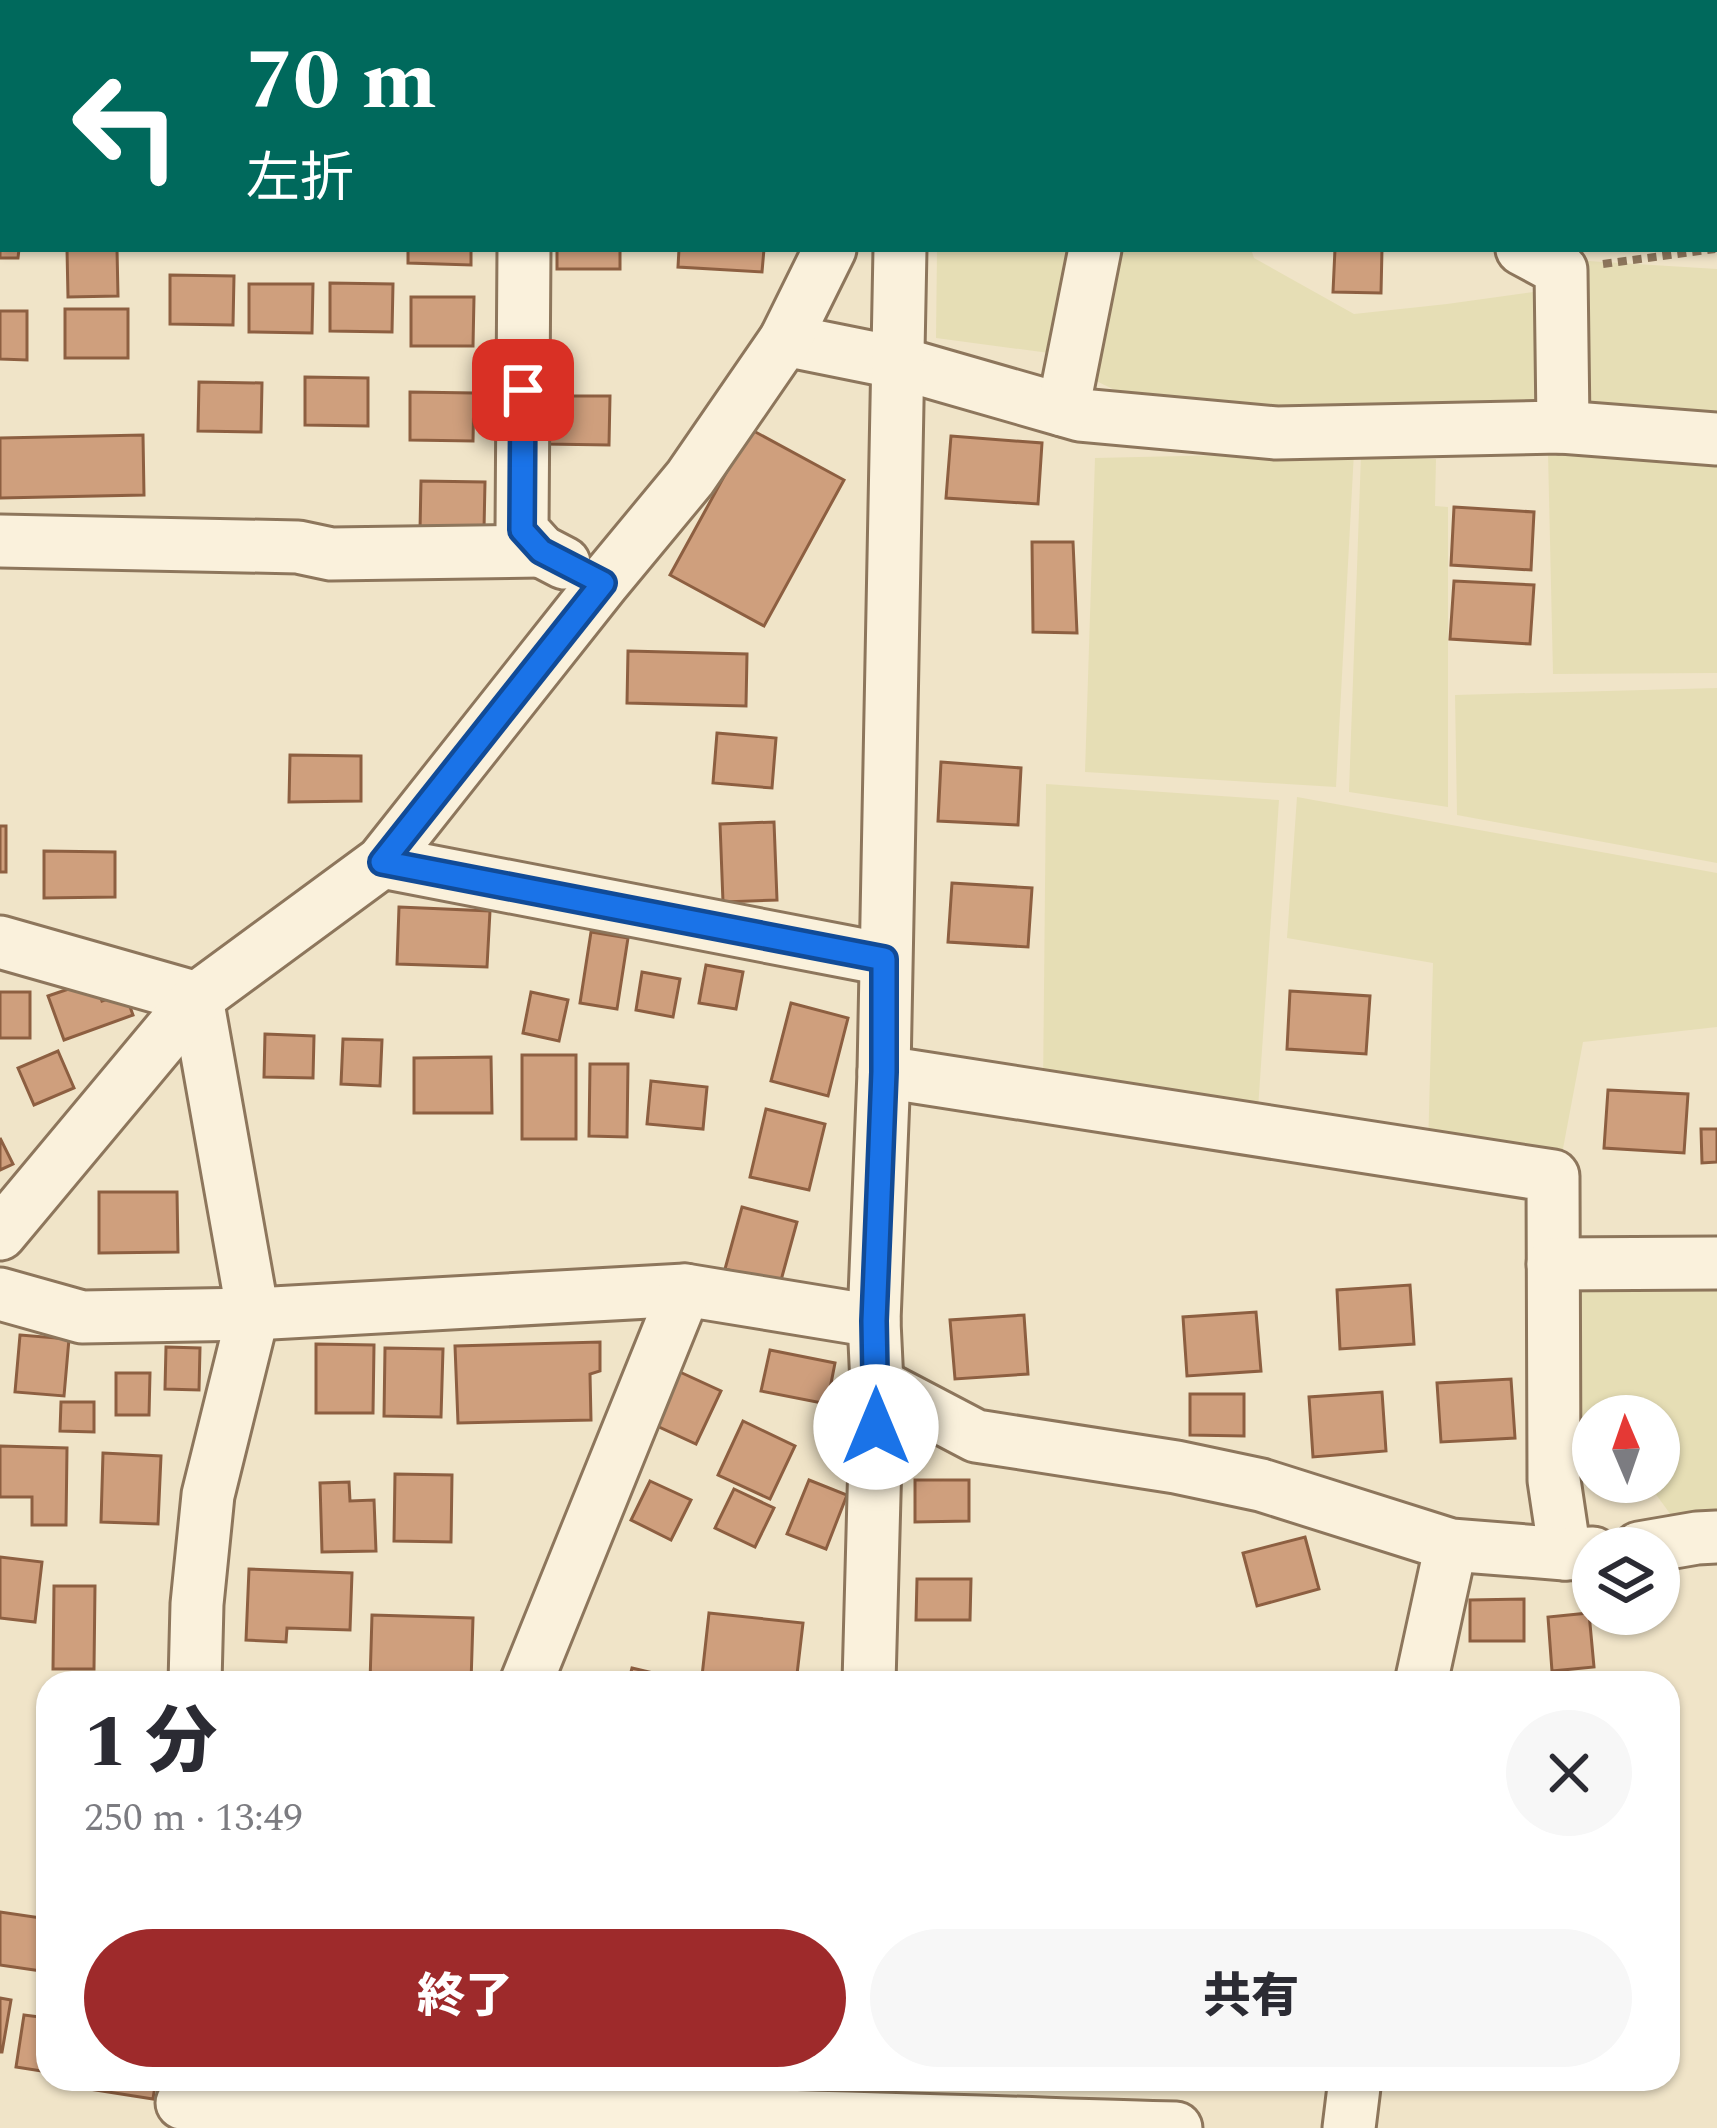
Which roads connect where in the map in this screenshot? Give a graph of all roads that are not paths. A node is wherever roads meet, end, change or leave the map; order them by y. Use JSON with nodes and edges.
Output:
{"nodes":[{"id":1,"x":524,"y":252,"type":"edge"},
{"id":2,"x":829,"y":252,"type":"edge"},
{"id":3,"x":900,"y":252,"type":"edge"},
{"id":4,"x":1093,"y":252,"type":"edge"},
{"id":5,"x":1542,"y":260,"type":"edge"},
{"id":6,"x":785,"y":340,"type":"junction"},
{"id":7,"x":918,"y":368,"type":"junction"},
{"id":8,"x":1063,"y":410,"type":"junction"},
{"id":9,"x":1561,"y":427,"type":"junction"},
{"id":10,"x":1717,"y":439,"type":"edge"},
{"id":11,"x":0,"y":541,"type":"edge"},
{"id":12,"x":541,"y":551,"type":"junction"},
{"id":13,"x":603,"y":583,"type":"junction"},
{"id":14,"x":382,"y":862,"type":"junction"},
{"id":15,"x":0,"y":942,"type":"edge"},
{"id":16,"x":884,"y":959,"type":"junction"},
{"id":17,"x":197,"y":998,"type":"junction"},
{"id":18,"x":884,"y":1072,"type":"junction"},
{"id":19,"x":0,"y":1234,"type":"edge"},
{"id":20,"x":1717,"y":1263,"type":"edge"},
{"id":21,"x":1553,"y":1264,"type":"junction"},
{"id":22,"x":685,"y":1290,"type":"junction"},
{"id":23,"x":0,"y":1294,"type":"edge"},
{"id":24,"x":253,"y":1314,"type":"junction"},
{"id":25,"x":874,"y":1321,"type":"junction"},
{"id":26,"x":877,"y":1384,"type":"junction"},
{"id":27,"x":1572,"y":1532,"type":"edge"},
{"id":28,"x":1717,"y":1538,"type":"edge"},
{"id":29,"x":1680,"y":1541,"type":"edge"},
{"id":30,"x":1450,"y":1545,"type":"junction"},
{"id":31,"x":1572,"y":1554,"type":"edge"},
{"id":32,"x":195,"y":1671,"type":"edge"},
{"id":33,"x":531,"y":1671,"type":"edge"},
{"id":34,"x":869,"y":1671,"type":"edge"},
{"id":35,"x":1423,"y":1671,"type":"edge"},
{"id":36,"x":1354,"y":2091,"type":"edge"},
{"id":37,"x":179,"y":2103,"type":"edge"},
{"id":38,"x":415,"y":2104,"type":"edge"},
{"id":39,"x":859,"y":2108,"type":"edge"},
{"id":40,"x":1176,"y":2128,"type":"edge"},
{"id":41,"x":1349,"y":2128,"type":"edge"}],
"edges":[{"from":1,"to":12,"type":"street"},
{"from":2,"to":6,"type":"street"},
{"from":3,"to":7,"type":"street"},
{"from":4,"to":8,"type":"street"},
{"from":5,"to":9,"type":"street"},
{"from":6,"to":7,"type":"street"},
{"from":6,"to":13,"type":"street"},
{"from":7,"to":8,"type":"street"},
{"from":7,"to":16,"type":"street"},
{"from":8,"to":9,"type":"street"},
{"from":9,"to":10,"type":"street"},
{"from":11,"to":12,"type":"street"},
{"from":12,"to":13,"type":"street"},
{"from":13,"to":14,"type":"street"},
{"from":14,"to":16,"type":"street"},
{"from":14,"to":17,"type":"street"},
{"from":15,"to":17,"type":"street"},
{"from":16,"to":18,"type":"street"},
{"from":17,"to":19,"type":"street"},
{"from":17,"to":24,"type":"street"},
{"from":18,"to":21,"type":"street"},
{"from":18,"to":25,"type":"street"},
{"from":20,"to":21,"type":"street"},
{"from":21,"to":27,"type":"street"},
{"from":22,"to":24,"type":"street"},
{"from":22,"to":25,"type":"street"},
{"from":22,"to":33,"type":"street"},
{"from":23,"to":24,"type":"street"},
{"from":24,"to":32,"type":"street"},
{"from":25,"to":26,"type":"street"},
{"from":26,"to":30,"type":"street"},
{"from":26,"to":34,"type":"street"},
{"from":28,"to":29,"type":"street"},
{"from":30,"to":31,"type":"street"},
{"from":30,"to":35,"type":"street"},
{"from":36,"to":41,"type":"street"},
{"from":37,"to":38,"type":"street"},
{"from":38,"to":39,"type":"street"},
{"from":39,"to":40,"type":"street"}]}
